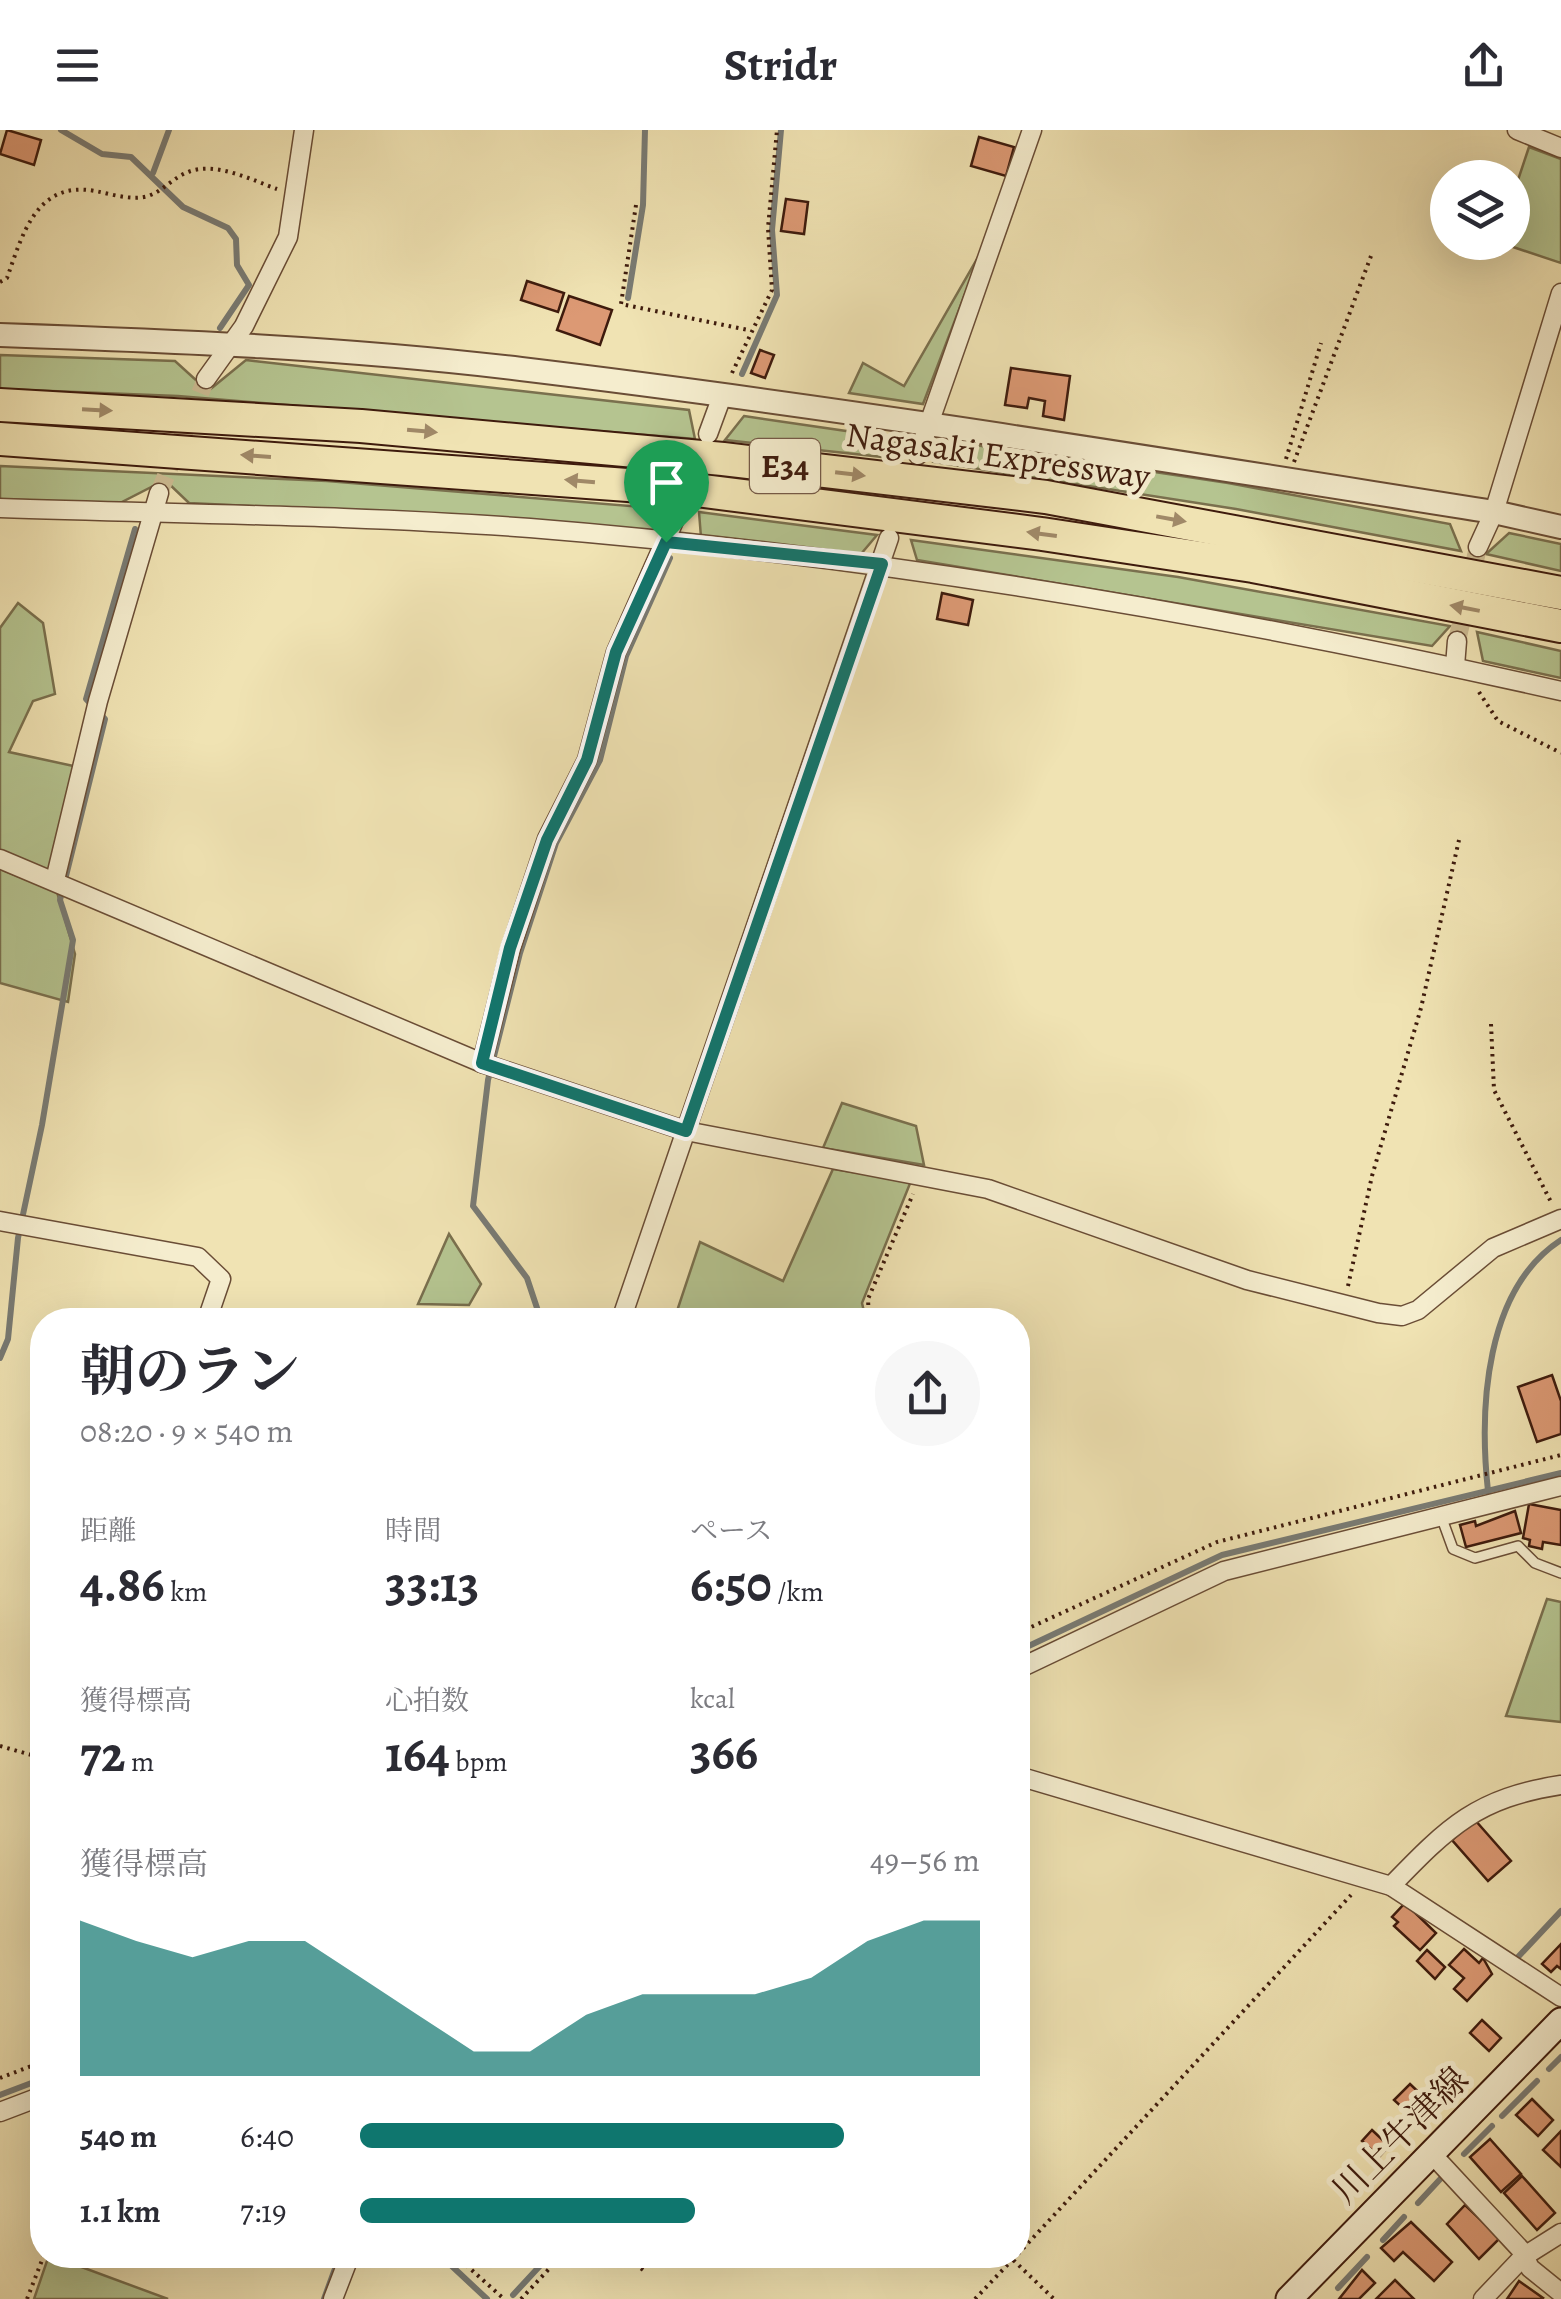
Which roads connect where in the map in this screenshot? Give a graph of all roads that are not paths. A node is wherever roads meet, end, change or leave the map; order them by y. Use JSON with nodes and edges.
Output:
{"nodes":[{"id":1,"x":304,"y":130,"type":"edge"},
{"id":2,"x":1032,"y":130,"type":"edge"},
{"id":3,"x":1517,"y":130,"type":"edge"},
{"id":4,"x":1561,"y":148,"type":"edge"},
{"id":5,"x":1561,"y":293,"type":"edge"},
{"id":6,"x":0,"y":335,"type":"edge"},
{"id":7,"x":226,"y":345,"type":"junction"},
{"id":8,"x":206,"y":379,"type":"tunnel mouth"},
{"id":9,"x":722,"y":396,"type":"junction"},
{"id":10,"x":0,"y":405,"type":"edge"},
{"id":11,"x":927,"y":424,"type":"junction"},
{"id":12,"x":708,"y":434,"type":"dead end"},
{"id":13,"x":0,"y":438,"type":"edge"},
{"id":14,"x":918,"y":455,"type":"dead end"},
{"id":15,"x":159,"y":494,"type":"tunnel mouth"},
{"id":16,"x":0,"y":508,"type":"edge"},
{"id":17,"x":678,"y":512,"type":"dead end"},
{"id":18,"x":1494,"y":512,"type":"junction"},
{"id":19,"x":150,"y":513,"type":"junction"},
{"id":20,"x":1561,"y":526,"type":"edge"},
{"id":21,"x":889,"y":538,"type":"dead end"},
{"id":22,"x":666,"y":542,"type":"junction"},
{"id":23,"x":1478,"y":548,"type":"tunnel mouth"},
{"id":24,"x":882,"y":564,"type":"junction"},
{"id":25,"x":1561,"y":593,"type":"edge"},
{"id":26,"x":1561,"y":626,"type":"edge"},
{"id":27,"x":1457,"y":641,"type":"tunnel mouth"},
{"id":28,"x":1455,"y":666,"type":"junction"},
{"id":29,"x":1561,"y":692,"type":"edge"},
{"id":30,"x":0,"y":860,"type":"edge"},
{"id":31,"x":55,"y":880,"type":"junction"},
{"id":32,"x":491,"y":1066,"type":"junction"},
{"id":33,"x":686,"y":1131,"type":"junction"},
{"id":34,"x":1560,"y":1220,"type":"edge"},
{"id":35,"x":15,"y":1224,"type":"edge"},
{"id":36,"x":211,"y":1308,"type":"edge"},
{"id":37,"x":625,"y":1308,"type":"edge"},
{"id":38,"x":1561,"y":1486,"type":"edge"},
{"id":39,"x":1441,"y":1516,"type":"junction"},
{"id":40,"x":1561,"y":1572,"type":"edge"},
{"id":41,"x":1030,"y":1663,"type":"edge"},
{"id":42,"x":1030,"y":1780,"type":"edge"},
{"id":43,"x":1561,"y":1785,"type":"edge"},
{"id":44,"x":1391,"y":1886,"type":"junction"},
{"id":45,"x":1561,"y":1997,"type":"edge"},
{"id":46,"x":1561,"y":2020,"type":"edge"},
{"id":47,"x":30,"y":2101,"type":"edge"},
{"id":48,"x":0,"y":2112,"type":"edge"},
{"id":49,"x":1431,"y":2153,"type":"junction"},
{"id":50,"x":1561,"y":2233,"type":"edge"},
{"id":51,"x":1523,"y":2257,"type":"junction"},
{"id":52,"x":345,"y":2268,"type":"edge"},
{"id":53,"x":1560,"y":2296,"type":"edge"},
{"id":54,"x":334,"y":2299,"type":"edge"},
{"id":55,"x":1289,"y":2299,"type":"edge"},
{"id":56,"x":1482,"y":2299,"type":"edge"}],
"edges":[{"from":1,"to":7,"type":"street"},
{"from":2,"to":11,"type":"street"},
{"from":3,"to":4,"type":"street"},
{"from":5,"to":18,"type":"street"},
{"from":6,"to":7,"type":"street"},
{"from":7,"to":8,"type":"street"},
{"from":7,"to":9,"type":"street"},
{"from":9,"to":11,"type":"street"},
{"from":9,"to":12,"type":"street"},
{"from":10,"to":25,"type":"highway","name":"Nagasaki Expressway","number":"E34","one_way":true},
{"from":11,"to":14,"type":"street"},
{"from":11,"to":18,"type":"street"},
{"from":26,"to":13,"type":"highway","name":"Nagasaki Expressway","number":"E34","one_way":true},
{"from":15,"to":19,"type":"street"},
{"from":16,"to":19,"type":"street"},
{"from":17,"to":22,"type":"street"},
{"from":18,"to":20,"type":"street"},
{"from":18,"to":23,"type":"street"},
{"from":19,"to":22,"type":"street"},
{"from":19,"to":31,"type":"street"},
{"from":21,"to":24,"type":"street"},
{"from":22,"to":24,"type":"street"},
{"from":22,"to":32,"type":"street"},
{"from":24,"to":28,"type":"street"},
{"from":24,"to":33,"type":"street"},
{"from":27,"to":28,"type":"street"},
{"from":28,"to":29,"type":"street"},
{"from":30,"to":31,"type":"street"},
{"from":31,"to":32,"type":"street"},
{"from":32,"to":33,"type":"street"},
{"from":33,"to":34,"type":"street"},
{"from":33,"to":37,"type":"street"},
{"from":35,"to":36,"type":"street"},
{"from":38,"to":39,"type":"street"},
{"from":39,"to":40,"type":"lane"},
{"from":39,"to":41,"type":"street"},
{"from":42,"to":44,"type":"street"},
{"from":43,"to":44,"type":"street"},
{"from":44,"to":45,"type":"street"},
{"from":46,"to":49,"type":"main road","name":"川上牛津線"},
{"from":47,"to":48,"type":"street"},
{"from":49,"to":51,"type":"street"},
{"from":49,"to":55,"type":"main road","name":"川上牛津線"},
{"from":50,"to":51,"type":"street"},
{"from":51,"to":53,"type":"street"},
{"from":51,"to":56,"type":"street"},
{"from":52,"to":54,"type":"street"}]}
